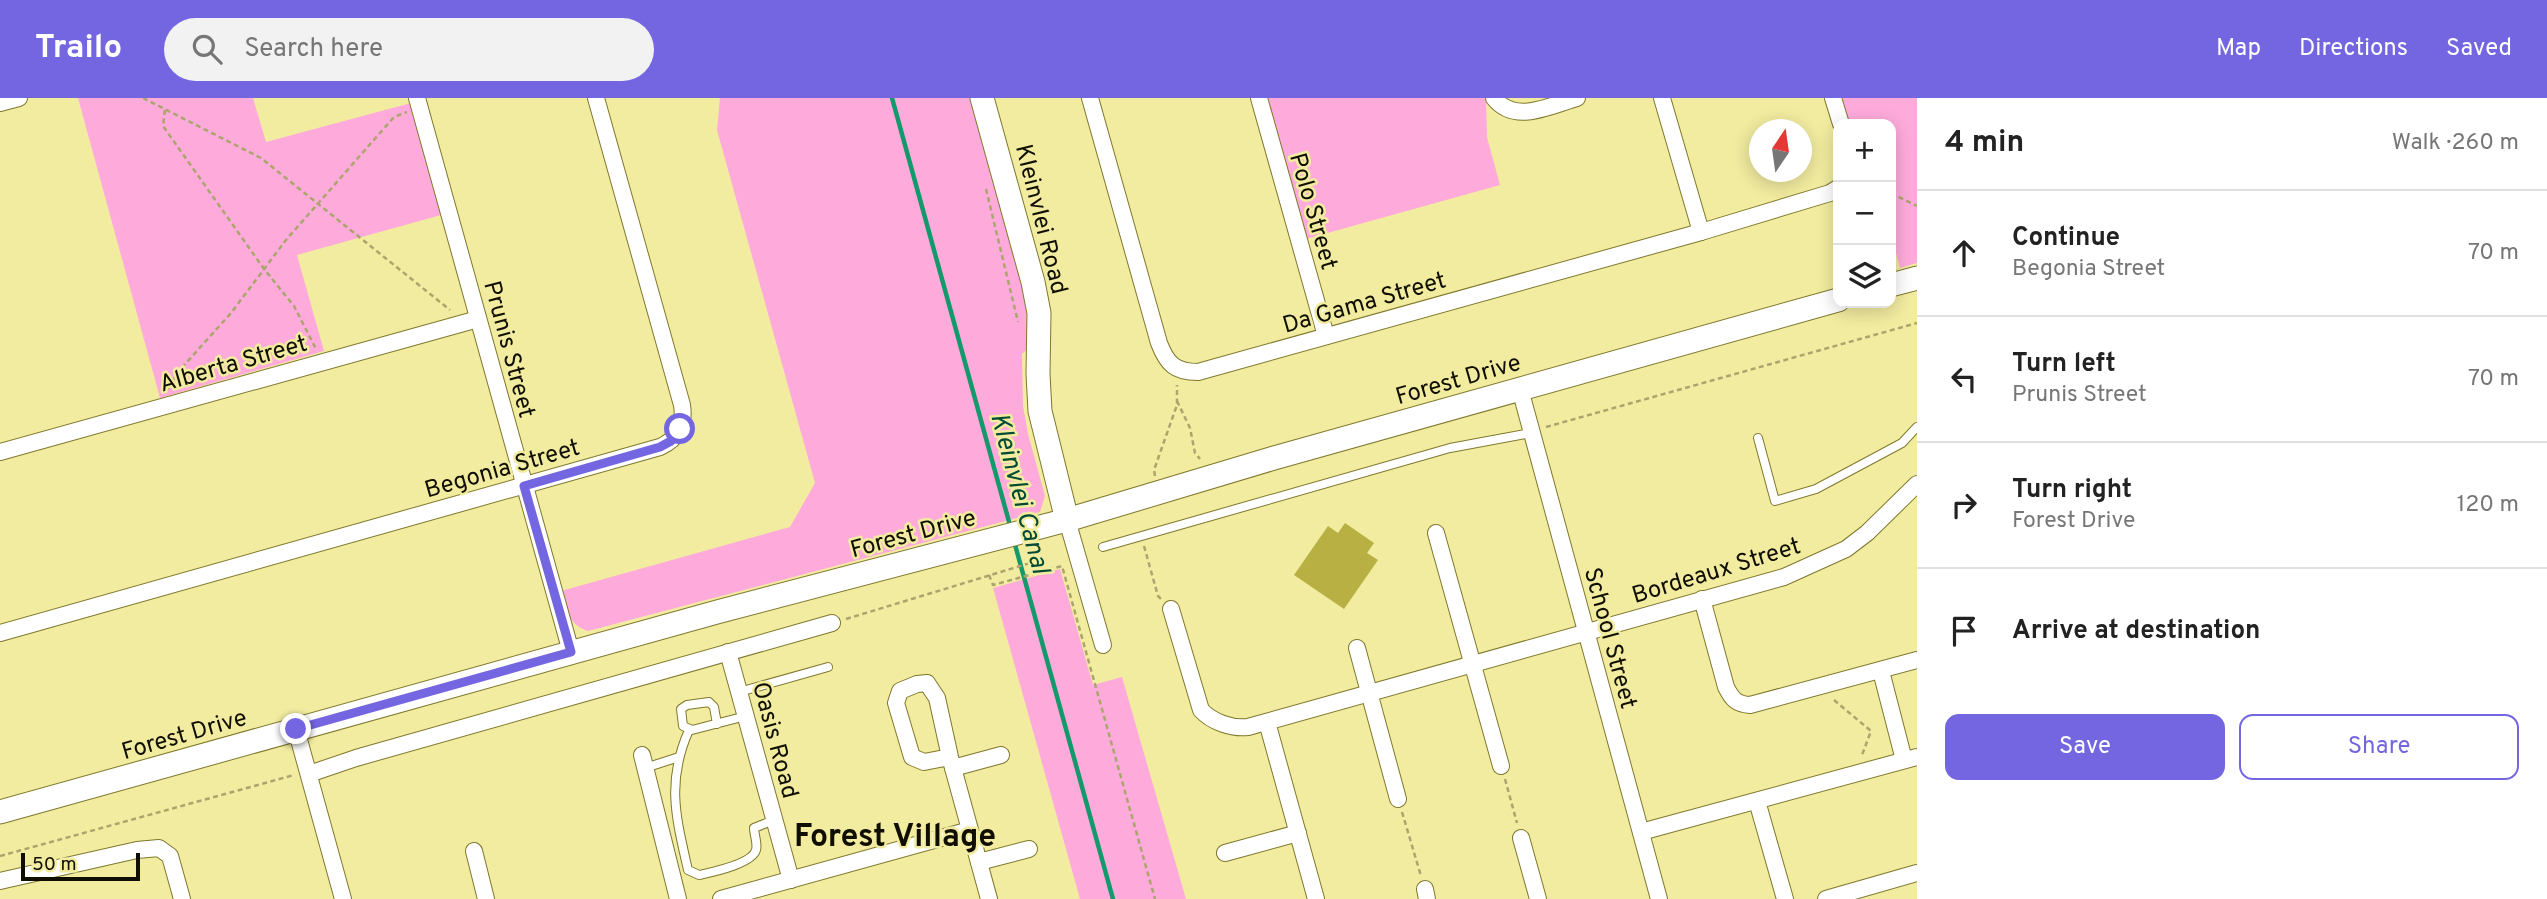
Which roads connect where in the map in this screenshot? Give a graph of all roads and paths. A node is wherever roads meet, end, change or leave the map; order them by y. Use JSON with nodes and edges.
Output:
{"nodes":[{"id":1,"x":19,"y":98,"type":"edge"},
{"id":2,"x":143,"y":98,"type":"edge"},
{"id":3,"x":596,"y":98,"type":"edge"},
{"id":4,"x":982,"y":98,"type":"edge"},
{"id":5,"x":1090,"y":98,"type":"edge"},
{"id":6,"x":1259,"y":98,"type":"edge"},
{"id":7,"x":1494,"y":98,"type":"edge"},
{"id":8,"x":1577,"y":98,"type":"edge"},
{"id":9,"x":1662,"y":98,"type":"edge"},
{"id":10,"x":1833,"y":98,"type":"edge"},
{"id":11,"x":0,"y":103,"type":"edge"},
{"id":12,"x":419,"y":103,"type":"edge"},
{"id":13,"x":165,"y":110,"type":"junction"},
{"id":14,"x":1839,"y":119,"type":"edge"},
{"id":15,"x":983,"y":178,"type":"dead end"},
{"id":16,"x":1833,"y":191,"type":"edge"},
{"id":17,"x":1896,"y":196,"type":"edge"},
{"id":18,"x":319,"y":205,"type":"junction"},
{"id":19,"x":1917,"y":206,"type":"edge"},
{"id":20,"x":1701,"y":232,"type":"junction"},
{"id":21,"x":264,"y":269,"type":"junction"},
{"id":22,"x":1917,"y":278,"type":"edge"},
{"id":23,"x":1896,"y":284,"type":"edge"},
{"id":24,"x":1833,"y":301,"type":"edge"},
{"id":25,"x":478,"y":319,"type":"junction"},
{"id":26,"x":461,"y":323,"type":"junction"},
{"id":27,"x":1917,"y":323,"type":"edge"},
{"id":28,"x":1020,"y":331,"type":"dead end"},
{"id":29,"x":1326,"y":336,"type":"junction"},
{"id":30,"x":319,"y":363,"type":"junction"},
{"id":31,"x":1174,"y":368,"type":"junction"},
{"id":32,"x":1520,"y":389,"type":"junction"},
{"id":33,"x":1177,"y":401,"type":"junction"},
{"id":34,"x":166,"y":406,"type":"junction"},
{"id":35,"x":1917,"y":427,"type":"edge"},
{"id":36,"x":1531,"y":433,"type":"junction"},
{"id":37,"x":1758,"y":438,"type":"dead end"},
{"id":38,"x":0,"y":452,"type":"edge"},
{"id":39,"x":1204,"y":463,"type":"dead end"},
{"id":40,"x":1155,"y":476,"type":"dead end"},
{"id":41,"x":1917,"y":484,"type":"edge"},
{"id":42,"x":524,"y":486,"type":"junction"},
{"id":43,"x":1067,"y":520,"type":"junction"},
{"id":44,"x":1436,"y":533,"type":"dead end"},
{"id":45,"x":1141,"y":536,"type":"junction"},
{"id":46,"x":1102,"y":547,"type":"dead end"},
{"id":47,"x":1040,"y":560,"type":"dead end"},
{"id":48,"x":989,"y":575,"type":"junction"},
{"id":49,"x":1702,"y":599,"type":"junction"},
{"id":50,"x":1171,"y":609,"type":"joint"},
{"id":51,"x":832,"y":623,"type":"joint"},
{"id":52,"x":0,"y":633,"type":"edge"},
{"id":53,"x":1586,"y":633,"type":"junction"},
{"id":54,"x":1103,"y":645,"type":"dead end"},
{"id":55,"x":1357,"y":648,"type":"dead end"},
{"id":56,"x":571,"y":652,"type":"junction"},
{"id":57,"x":728,"y":652,"type":"junction"},
{"id":58,"x":1917,"y":660,"type":"edge"},
{"id":59,"x":1474,"y":664,"type":"junction"},
{"id":60,"x":828,"y":667,"type":"dead end"},
{"id":61,"x":1881,"y":671,"type":"junction"},
{"id":62,"x":1824,"y":685,"type":"junction"},
{"id":63,"x":739,"y":692,"type":"junction"},
{"id":64,"x":1369,"y":693,"type":"junction"},
{"id":65,"x":746,"y":716,"type":"junction"},
{"id":66,"x":1267,"y":722,"type":"junction"},
{"id":67,"x":717,"y":724,"type":"junction"},
{"id":68,"x":296,"y":729,"type":"junction"},
{"id":69,"x":689,"y":730,"type":"junction"},
{"id":70,"x":1001,"y":755,"type":"dead end"},
{"id":71,"x":679,"y":757,"type":"junction"},
{"id":72,"x":1911,"y":759,"type":"edge"},
{"id":73,"x":644,"y":762,"type":"joint"},
{"id":74,"x":952,"y":762,"type":"junction"},
{"id":75,"x":1501,"y":766,"type":"joint"},
{"id":76,"x":304,"y":774,"type":"junction"},
{"id":77,"x":1855,"y":774,"type":"junction"},
{"id":78,"x":1398,"y":799,"type":"joint"},
{"id":79,"x":1757,"y":801,"type":"junction"},
{"id":80,"x":0,"y":813,"type":"edge"},
{"id":81,"x":775,"y":820,"type":"junction"},
{"id":82,"x":970,"y":830,"type":"junction"},
{"id":83,"x":1641,"y":832,"type":"junction"},
{"id":84,"x":1298,"y":833,"type":"junction"},
{"id":85,"x":1521,"y":838,"type":"joint"},
{"id":86,"x":1029,"y":849,"type":"dead end"},
{"id":87,"x":474,"y":851,"type":"dead end"},
{"id":88,"x":1225,"y":853,"type":"dead end"},
{"id":89,"x":0,"y":856,"type":"edge"},
{"id":90,"x":979,"y":862,"type":"junction"},
{"id":91,"x":1917,"y":873,"type":"edge"},
{"id":92,"x":791,"y":880,"type":"junction"},
{"id":93,"x":0,"y":881,"type":"edge"},
{"id":94,"x":1426,"y":894,"type":"edge"},
{"id":95,"x":182,"y":899,"type":"edge"},
{"id":96,"x":343,"y":899,"type":"edge"},
{"id":97,"x":486,"y":899,"type":"edge"},
{"id":98,"x":678,"y":899,"type":"edge"},
{"id":99,"x":721,"y":899,"type":"edge"},
{"id":100,"x":989,"y":899,"type":"edge"},
{"id":101,"x":1155,"y":899,"type":"edge"},
{"id":102,"x":1316,"y":899,"type":"edge"},
{"id":103,"x":1538,"y":899,"type":"edge"},
{"id":104,"x":1659,"y":899,"type":"edge"},
{"id":105,"x":1784,"y":899,"type":"edge"},
{"id":106,"x":1826,"y":899,"type":"edge"}],
"edges":[{"from":1,"to":11,"type":"street"},
{"from":2,"to":13,"type":"path"},
{"from":3,"to":42,"type":"street","name":"Begonia Street"},
{"from":4,"to":43,"type":"street","name":"Kleinvlei Road"},
{"from":5,"to":31,"type":"street"},
{"from":6,"to":29,"type":"street","name":"Polo Street"},
{"from":7,"to":8,"type":"street"},
{"from":9,"to":20,"type":"street"},
{"from":10,"to":14,"type":"street"},
{"from":12,"to":18,"type":"path"},
{"from":12,"to":25,"type":"street","name":"Prunis Street"},
{"from":13,"to":18,"type":"path"},
{"from":13,"to":21,"type":"path"},
{"from":15,"to":28,"type":"path"},
{"from":16,"to":20,"type":"street","name":"Da Gama Street"},
{"from":17,"to":19,"type":"path"},
{"from":18,"to":21,"type":"path"},
{"from":18,"to":26,"type":"path"},
{"from":20,"to":29,"type":"street","name":"Da Gama Street"},
{"from":21,"to":30,"type":"path"},
{"from":21,"to":34,"type":"path"},
{"from":22,"to":23,"type":"street"},
{"from":24,"to":32,"type":"street","name":"Forest Drive"},
{"from":25,"to":26,"type":"street","name":"Alberta Street"},
{"from":25,"to":42,"type":"street","name":"Prunis Street"},
{"from":26,"to":30,"type":"street","name":"Alberta Street"},
{"from":27,"to":36,"type":"path"},
{"from":29,"to":31,"type":"street","name":"Da Gama Street"},
{"from":30,"to":34,"type":"street","name":"Alberta Street"},
{"from":31,"to":33,"type":"path"},
{"from":32,"to":36,"type":"street","name":"School Street"},
{"from":32,"to":43,"type":"street","name":"Forest Drive"},
{"from":33,"to":39,"type":"path"},
{"from":33,"to":40,"type":"path"},
{"from":34,"to":38,"type":"street","name":"Alberta Street"},
{"from":35,"to":37,"type":"lane"},
{"from":36,"to":45,"type":"lane"},
{"from":36,"to":53,"type":"street","name":"School Street"},
{"from":41,"to":49,"type":"street","name":"Bordeaux Street"},
{"from":42,"to":52,"type":"street","name":"Begonia Street"},
{"from":42,"to":56,"type":"street","name":"Prunis Street"},
{"from":43,"to":54,"type":"street"},
{"from":43,"to":56,"type":"street","name":"Forest Drive"},
{"from":44,"to":59,"type":"street"},
{"from":45,"to":46,"type":"lane"},
{"from":45,"to":50,"type":"path"},
{"from":47,"to":48,"type":"path"},
{"from":48,"to":51,"type":"path"},
{"from":48,"to":101,"type":"path"},
{"from":49,"to":53,"type":"street","name":"Bordeaux Street"},
{"from":49,"to":62,"type":"street"},
{"from":50,"to":66,"type":"street","name":"Bordeaux Street"},
{"from":51,"to":57,"type":"street"},
{"from":53,"to":59,"type":"street","name":"Bordeaux Street"},
{"from":53,"to":83,"type":"street","name":"School Street"},
{"from":55,"to":64,"type":"street"},
{"from":56,"to":68,"type":"street","name":"Forest Drive"},
{"from":57,"to":63,"type":"street","name":"Oasis Road"},
{"from":57,"to":76,"type":"street"},
{"from":58,"to":61,"type":"street"},
{"from":59,"to":64,"type":"street","name":"Bordeaux Street"},
{"from":59,"to":75,"type":"street"},
{"from":60,"to":63,"type":"lane"},
{"from":61,"to":62,"type":"street"},
{"from":61,"to":72,"type":"street"},
{"from":62,"to":77,"type":"path"},
{"from":63,"to":65,"type":"street","name":"Oasis Road"},
{"from":64,"to":66,"type":"street","name":"Bordeaux Street"},
{"from":64,"to":78,"type":"street"},
{"from":65,"to":67,"type":"lane"},
{"from":65,"to":81,"type":"street","name":"Oasis Road"},
{"from":66,"to":84,"type":"street"},
{"from":67,"to":69,"type":"lane"},
{"from":67,"to":69,"type":"lane"},
{"from":68,"to":76,"type":"street"},
{"from":68,"to":80,"type":"street","name":"Forest Drive"},
{"from":69,"to":71,"type":"lane"},
{"from":70,"to":74,"type":"street"},
{"from":71,"to":73,"type":"lane"},
{"from":71,"to":81,"type":"lane"},
{"from":72,"to":77,"type":"street"},
{"from":73,"to":98,"type":"street"},
{"from":74,"to":74,"type":"street"},
{"from":74,"to":82,"type":"street"},
{"from":75,"to":85,"type":"path"},
{"from":76,"to":89,"type":"path"},
{"from":76,"to":96,"type":"street"},
{"from":77,"to":79,"type":"street"},
{"from":78,"to":94,"type":"path"},
{"from":79,"to":83,"type":"street"},
{"from":79,"to":105,"type":"street"},
{"from":81,"to":92,"type":"street","name":"Oasis Road"},
{"from":82,"to":90,"type":"street"},
{"from":82,"to":92,"type":"street"},
{"from":83,"to":104,"type":"street","name":"School Street"},
{"from":84,"to":88,"type":"street"},
{"from":84,"to":102,"type":"street"},
{"from":85,"to":103,"type":"street"},
{"from":86,"to":90,"type":"street"},
{"from":87,"to":97,"type":"street"},
{"from":90,"to":100,"type":"street"},
{"from":91,"to":106,"type":"street"},
{"from":92,"to":99,"type":"street"},
{"from":93,"to":95,"type":"street"}]}
